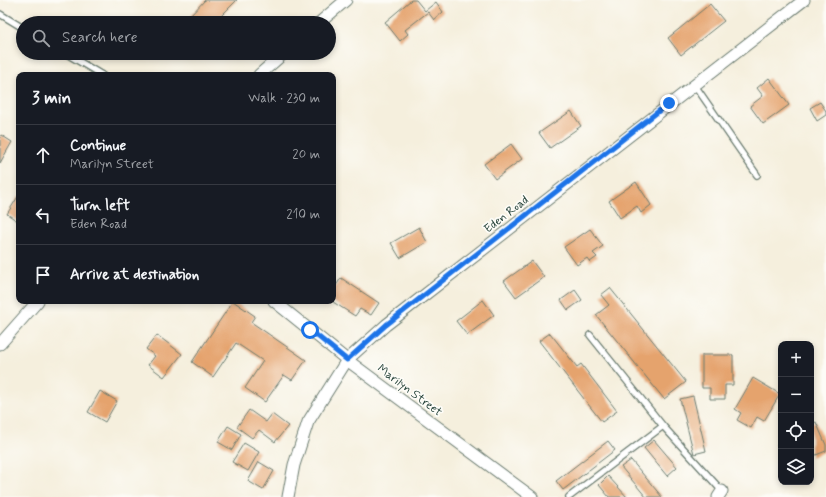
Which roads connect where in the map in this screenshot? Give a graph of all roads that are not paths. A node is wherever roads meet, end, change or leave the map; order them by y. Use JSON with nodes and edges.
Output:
{"nodes":[{"id":1,"x":346,"y":0,"type":"edge"},
{"id":2,"x":804,"y":0,"type":"edge"},
{"id":3,"x":0,"y":14,"type":"edge"},
{"id":4,"x":327,"y":16,"type":"edge"},
{"id":5,"x":16,"y":24,"type":"edge"},
{"id":6,"x":77,"y":60,"type":"edge"},
{"id":7,"x":276,"y":60,"type":"edge"},
{"id":8,"x":97,"y":72,"type":"edge"},
{"id":9,"x":262,"y":72,"type":"edge"},
{"id":10,"x":694,"y":84,"type":"junction"},
{"id":11,"x":757,"y":175,"type":"dead end"},
{"id":12,"x":35,"y":304,"type":"edge"},
{"id":13,"x":278,"y":304,"type":"edge"},
{"id":14,"x":590,"y":335,"type":"dead end"},
{"id":15,"x":0,"y":344,"type":"edge"},
{"id":16,"x":347,"y":360,"type":"junction"},
{"id":17,"x":663,"y":426,"type":"junction"},
{"id":18,"x":720,"y":494,"type":"edge"},
{"id":19,"x":288,"y":497,"type":"edge"},
{"id":20,"x":532,"y":497,"type":"edge"},
{"id":21,"x":569,"y":497,"type":"edge"}],
"edges":[{"from":1,"to":4,"type":"street"},
{"from":2,"to":10,"type":"street","name":"Eden Road"},
{"from":3,"to":5,"type":"lane"},
{"from":6,"to":8,"type":"lane"},
{"from":7,"to":9,"type":"street"},
{"from":10,"to":11,"type":"lane"},
{"from":10,"to":16,"type":"street","name":"Eden Road"},
{"from":12,"to":15,"type":"street"},
{"from":13,"to":16,"type":"street","name":"Marilyn Street"},
{"from":14,"to":17,"type":"lane"},
{"from":16,"to":19,"type":"street","name":"Eden Road"},
{"from":16,"to":20,"type":"street","name":"Marilyn Street"},
{"from":17,"to":18,"type":"lane"},
{"from":17,"to":21,"type":"lane"}]}
